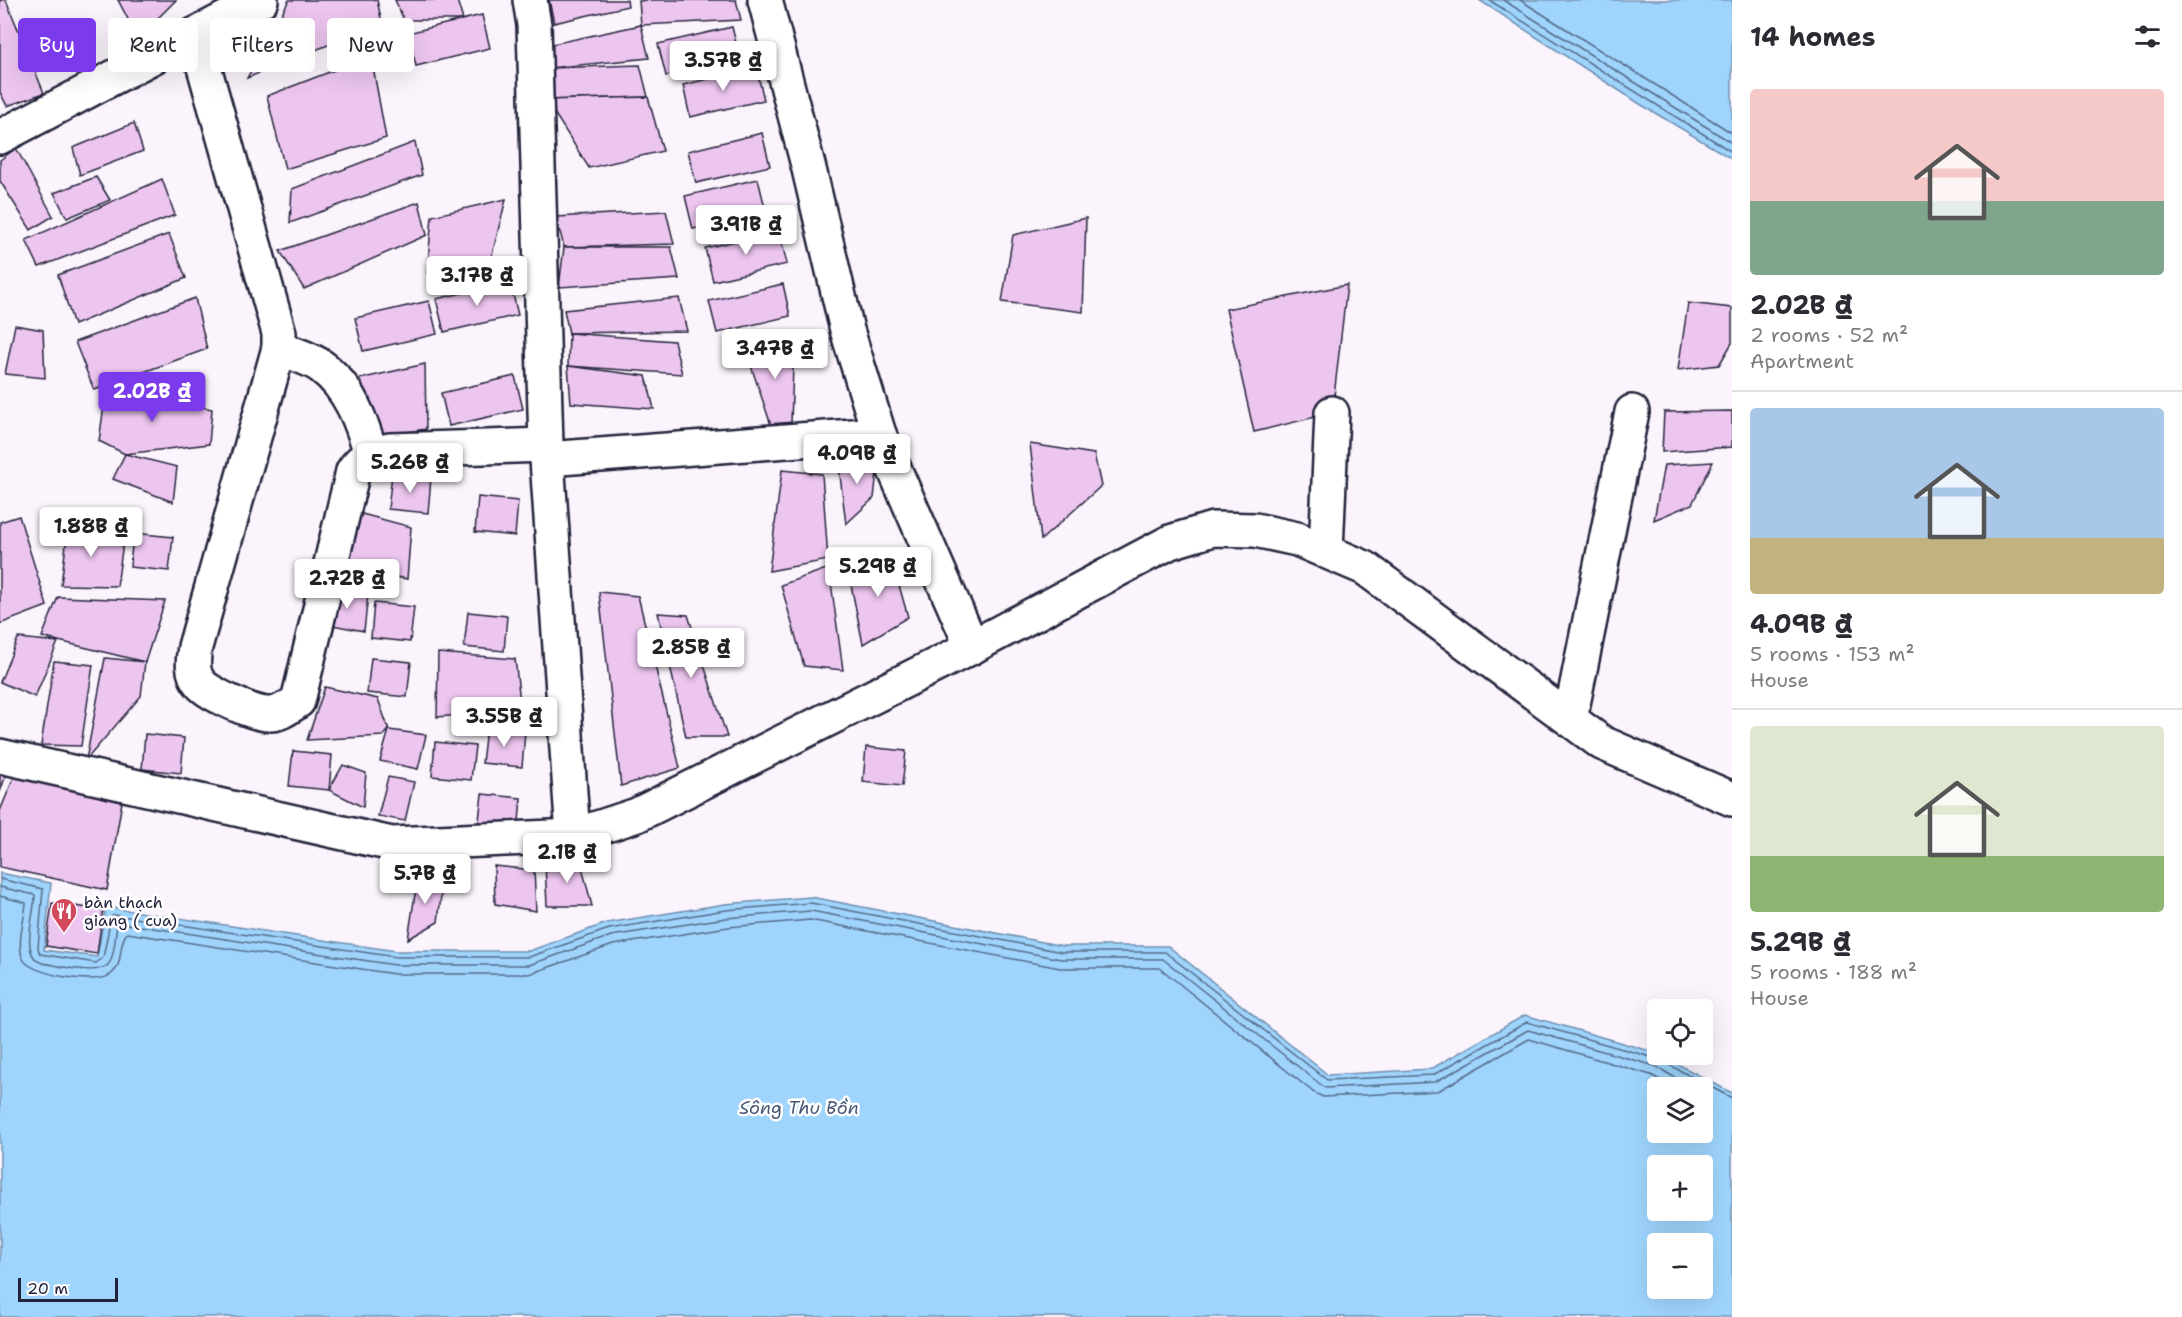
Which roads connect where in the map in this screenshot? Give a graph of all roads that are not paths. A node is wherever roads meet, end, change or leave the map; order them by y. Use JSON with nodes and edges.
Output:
{"nodes":[{"id":1,"x":261,"y":0,"type":"edge"},
{"id":2,"x":530,"y":0,"type":"edge"},
{"id":3,"x":765,"y":0,"type":"edge"},
{"id":4,"x":198,"y":33,"type":"edge"},
{"id":5,"x":198,"y":46,"type":"edge"},
{"id":6,"x":124,"y":72,"type":"edge"},
{"id":7,"x":0,"y":137,"type":"edge"},
{"id":8,"x":279,"y":348,"type":"junction"},
{"id":9,"x":1632,"y":412,"type":"dead end"},
{"id":10,"x":1332,"y":413,"type":"dead end"},
{"id":11,"x":879,"y":434,"type":"junction"},
{"id":12,"x":547,"y":452,"type":"junction"},
{"id":13,"x":371,"y":454,"type":"junction"},
{"id":14,"x":1326,"y":551,"type":"junction"},
{"id":15,"x":972,"y":646,"type":"junction"},
{"id":16,"x":1570,"y":719,"type":"junction"},
{"id":17,"x":0,"y":756,"type":"edge"},
{"id":18,"x":1732,"y":799,"type":"edge"},
{"id":19,"x":573,"y":836,"type":"junction"}],
"edges":[{"from":1,"to":4,"type":"street"},
{"from":2,"to":12,"type":"street"},
{"from":3,"to":11,"type":"street"},
{"from":5,"to":8,"type":"street"},
{"from":6,"to":7,"type":"street"},
{"from":8,"to":13,"type":"street"},
{"from":8,"to":13,"type":"street"},
{"from":9,"to":16,"type":"street"},
{"from":10,"to":14,"type":"street"},
{"from":11,"to":12,"type":"street"},
{"from":11,"to":15,"type":"street"},
{"from":12,"to":13,"type":"street"},
{"from":12,"to":19,"type":"street"},
{"from":14,"to":15,"type":"street"},
{"from":14,"to":16,"type":"street"},
{"from":15,"to":19,"type":"street"},
{"from":16,"to":18,"type":"street"},
{"from":17,"to":19,"type":"street"}]}
